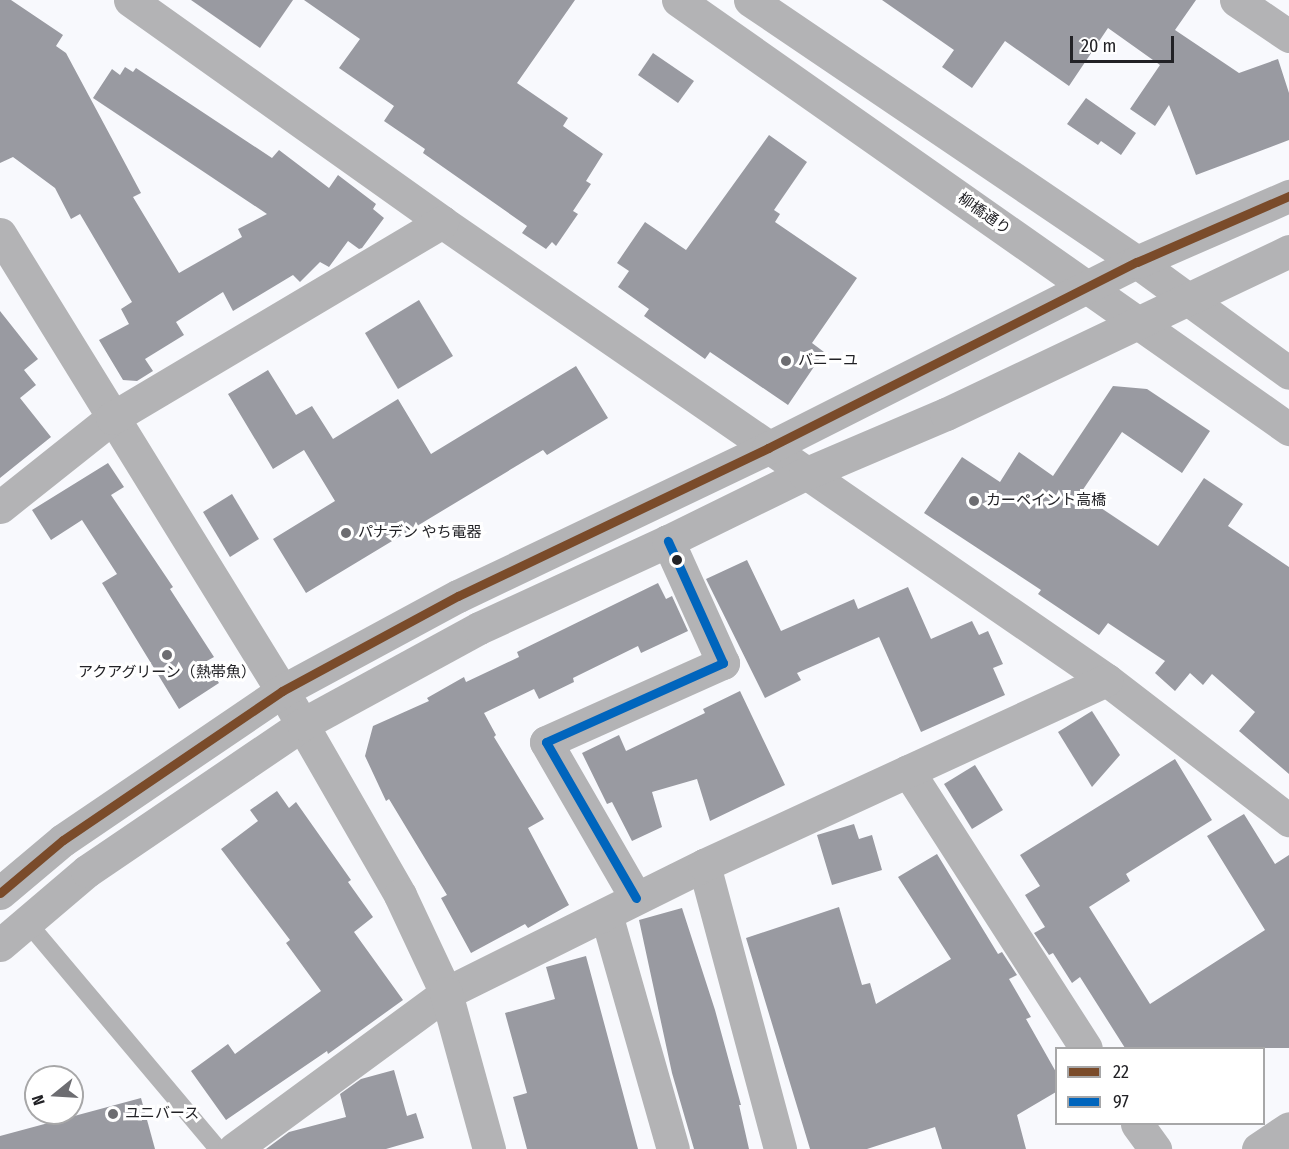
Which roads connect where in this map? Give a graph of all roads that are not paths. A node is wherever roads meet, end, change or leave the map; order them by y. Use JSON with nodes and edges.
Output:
{"nodes":[{"id":1,"x":130,"y":0,"type":"edge"},
{"id":2,"x":678,"y":0,"type":"edge"},
{"id":3,"x":750,"y":0,"type":"edge"},
{"id":4,"x":1236,"y":0,"type":"edge"},
{"id":5,"x":1289,"y":36,"type":"edge"},
{"id":6,"x":1289,"y":196,"type":"edge"},
{"id":7,"x":442,"y":222,"type":"junction"},
{"id":8,"x":0,"y":234,"type":"edge"},
{"id":9,"x":1289,"y":252,"type":"edge"},
{"id":10,"x":1137,"y":262,"type":"junction"},
{"id":11,"x":1090,"y":288,"type":"junction"},
{"id":12,"x":1189,"y":299,"type":"junction"},
{"id":13,"x":1140,"y":324,"type":"junction"},
{"id":14,"x":1289,"y":373,"type":"edge"},
{"id":15,"x":112,"y":418,"type":"junction"},
{"id":16,"x":1289,"y":429,"type":"edge"},
{"id":17,"x":768,"y":448,"type":"junction"},
{"id":18,"x":805,"y":474,"type":"junction"},
{"id":19,"x":0,"y":507,"type":"edge"},
{"id":20,"x":668,"y":541,"type":"junction"},
{"id":21,"x":1107,"y":680,"type":"junction"},
{"id":22,"x":282,"y":692,"type":"junction"},
{"id":23,"x":303,"y":724,"type":"junction"},
{"id":24,"x":908,"y":771,"type":"junction"},
{"id":25,"x":1289,"y":819,"type":"edge"},
{"id":26,"x":704,"y":865,"type":"junction"},
{"id":27,"x":0,"y":893,"type":"edge"},
{"id":28,"x":636,"y":898,"type":"junction"},
{"id":29,"x":606,"y":914,"type":"junction"},
{"id":30,"x":27,"y":922,"type":"junction"},
{"id":31,"x":0,"y":945,"type":"edge"},
{"id":32,"x":446,"y":993,"type":"junction"},
{"id":33,"x":1085,"y":1047,"type":"edge"},
{"id":34,"x":1138,"y":1125,"type":"edge"},
{"id":35,"x":1289,"y":1128,"type":"edge"},
{"id":36,"x":218,"y":1149,"type":"edge"},
{"id":37,"x":234,"y":1149,"type":"edge"},
{"id":38,"x":489,"y":1149,"type":"edge"},
{"id":39,"x":672,"y":1149,"type":"edge"},
{"id":40,"x":780,"y":1149,"type":"edge"},
{"id":41,"x":1155,"y":1149,"type":"edge"},
{"id":42,"x":1258,"y":1149,"type":"edge"}],
"edges":[{"from":1,"to":7,"type":"street"},
{"from":2,"to":11,"type":"street","name":"柳橋通り"},
{"from":3,"to":10,"type":"street"},
{"from":4,"to":5,"type":"street"},
{"from":6,"to":10,"type":"street"},
{"from":7,"to":15,"type":"street"},
{"from":7,"to":17,"type":"street"},
{"from":8,"to":15,"type":"street"},
{"from":9,"to":12,"type":"street"},
{"from":10,"to":11,"type":"street"},
{"from":10,"to":12,"type":"street"},
{"from":11,"to":13,"type":"street","name":"柳橋通り"},
{"from":11,"to":17,"type":"street"},
{"from":12,"to":13,"type":"street"},
{"from":12,"to":14,"type":"street"},
{"from":13,"to":16,"type":"street","name":"柳橋通り"},
{"from":13,"to":18,"type":"street"},
{"from":15,"to":19,"type":"street"},
{"from":15,"to":22,"type":"street"},
{"from":17,"to":18,"type":"street"},
{"from":17,"to":22,"type":"street"},
{"from":18,"to":20,"type":"street"},
{"from":18,"to":21,"type":"street"},
{"from":20,"to":23,"type":"street"},
{"from":20,"to":28,"type":"street"},
{"from":21,"to":24,"type":"street"},
{"from":21,"to":25,"type":"street"},
{"from":22,"to":23,"type":"street"},
{"from":22,"to":27,"type":"street"},
{"from":23,"to":30,"type":"street"},
{"from":23,"to":32,"type":"street"},
{"from":24,"to":26,"type":"street"},
{"from":24,"to":33,"type":"street"},
{"from":26,"to":28,"type":"street"},
{"from":26,"to":40,"type":"street"},
{"from":28,"to":29,"type":"street"},
{"from":29,"to":32,"type":"street"},
{"from":29,"to":39,"type":"street"},
{"from":30,"to":31,"type":"street"},
{"from":30,"to":36,"type":"lane"},
{"from":32,"to":37,"type":"street"},
{"from":32,"to":38,"type":"street"},
{"from":34,"to":41,"type":"street"},
{"from":35,"to":42,"type":"street"}]}
